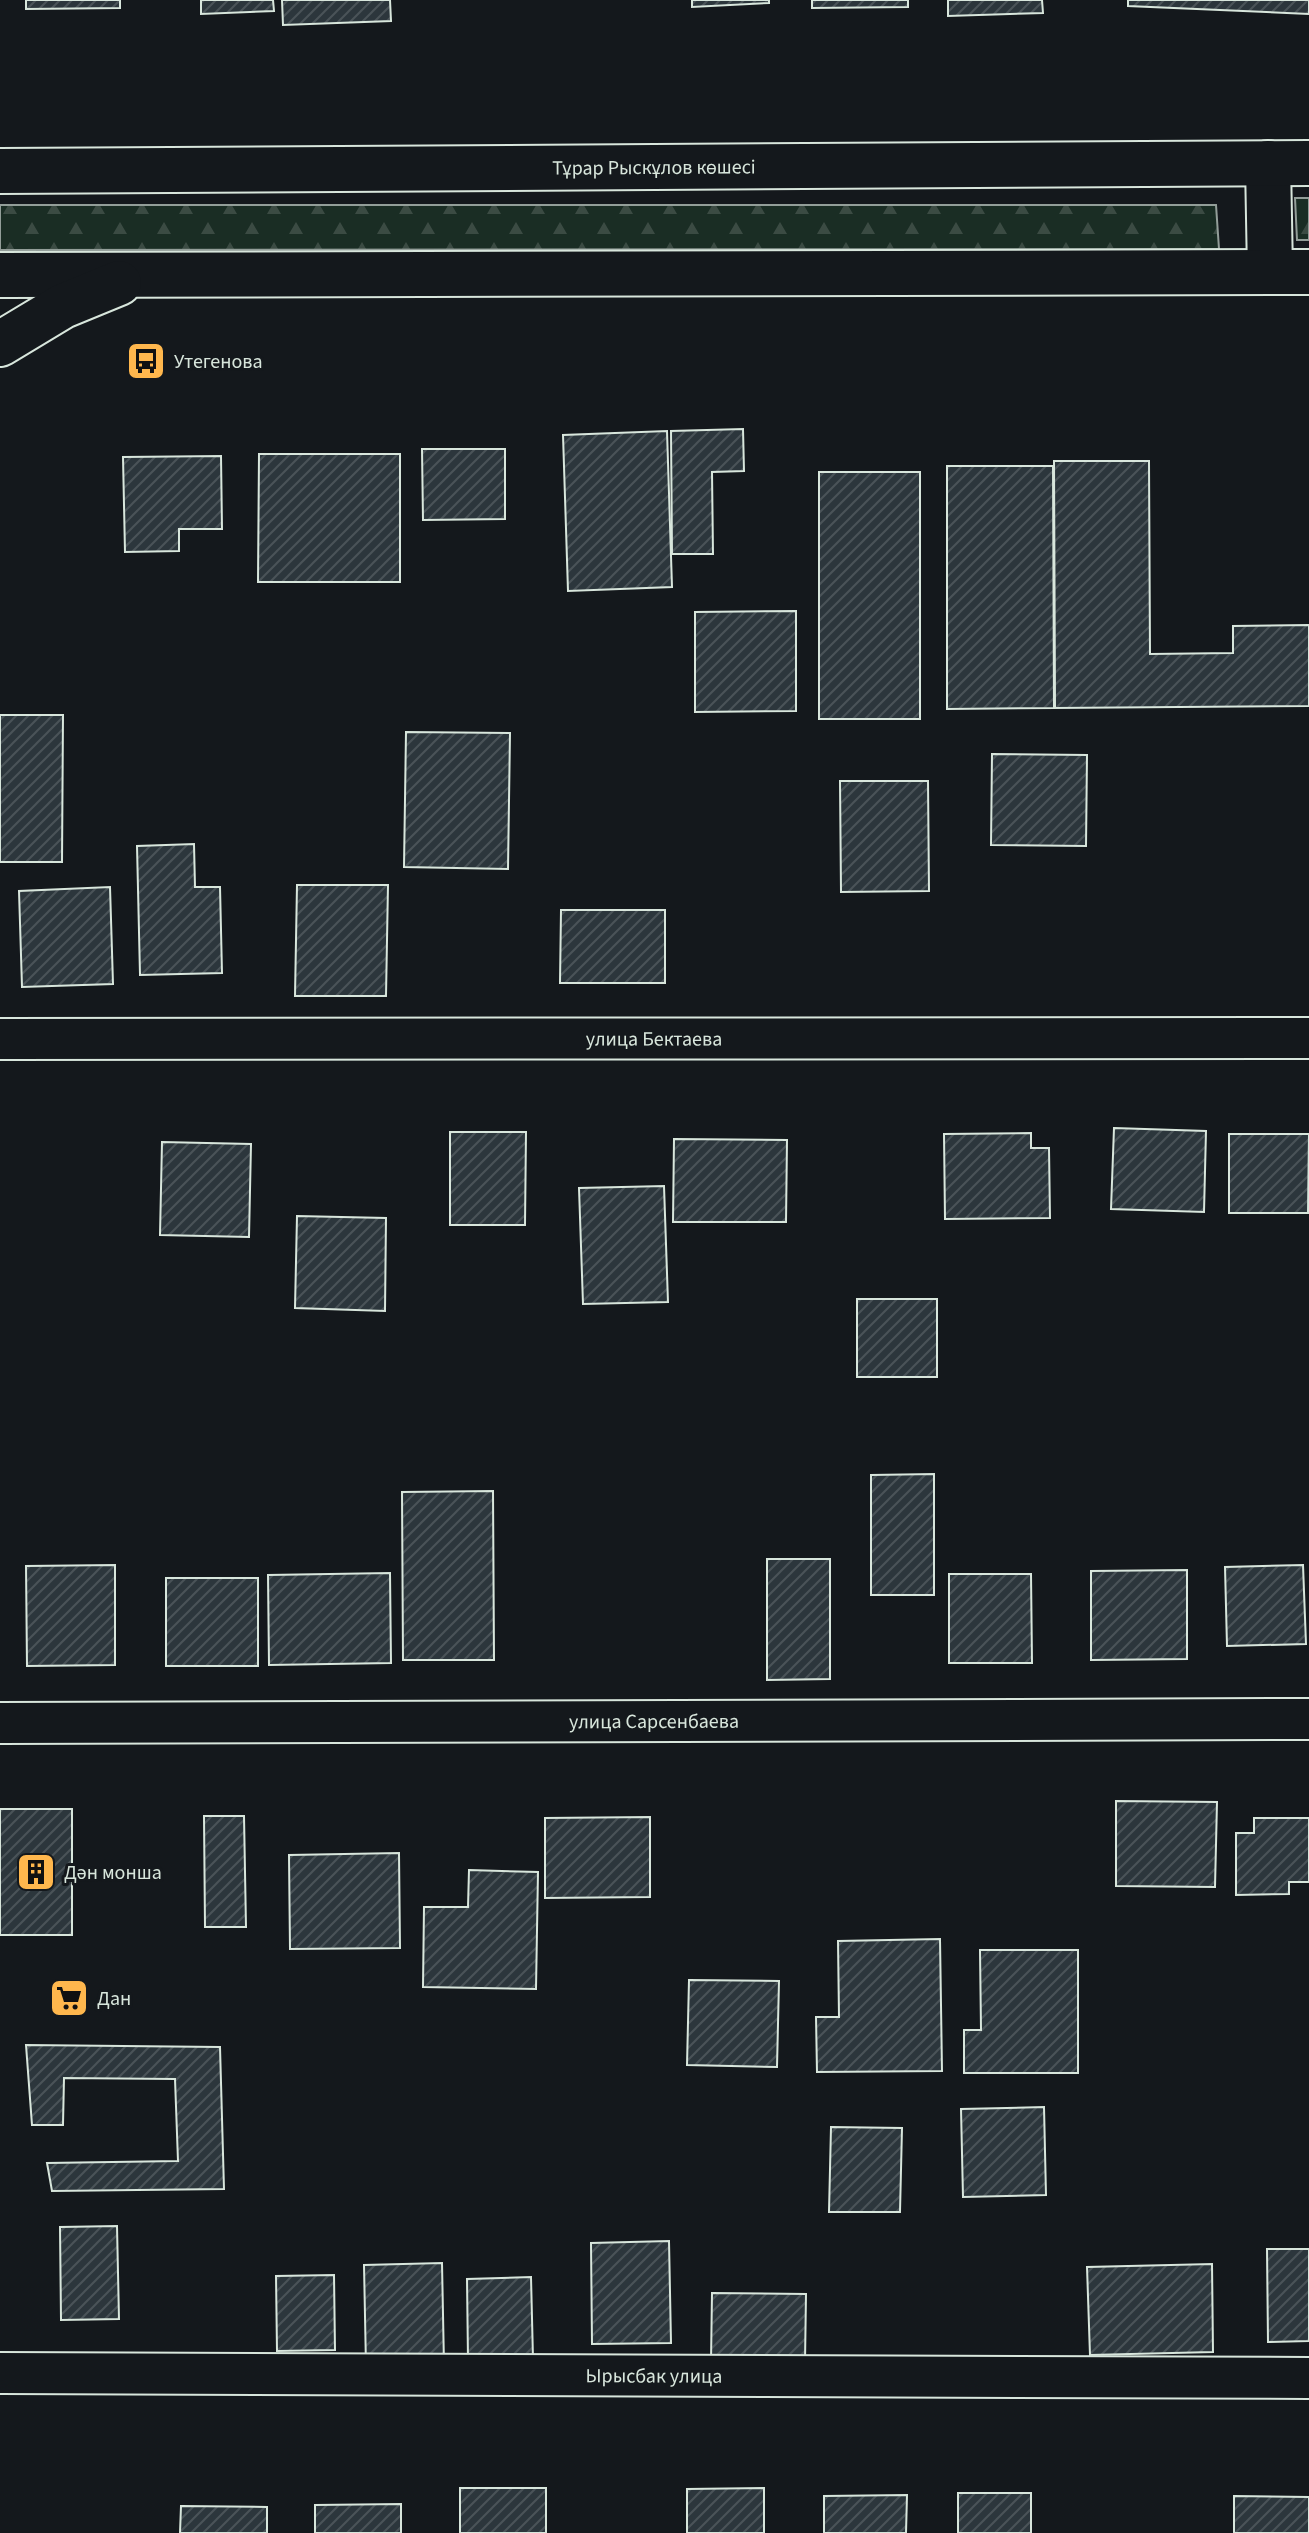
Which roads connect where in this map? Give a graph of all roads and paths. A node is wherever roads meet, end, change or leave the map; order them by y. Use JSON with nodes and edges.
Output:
{"nodes":[{"id":1,"x":1288,"y":163,"type":"edge"},
{"id":2,"x":0,"y":171,"type":"edge"},
{"id":3,"x":1290,"y":272,"type":"edge"},
{"id":4,"x":141,"y":274,"type":"junction"},
{"id":5,"x":0,"y":275,"type":"edge"},
{"id":6,"x":0,"y":344,"type":"edge"},
{"id":7,"x":1309,"y":1038,"type":"edge"},
{"id":8,"x":0,"y":1039,"type":"edge"},
{"id":9,"x":1309,"y":1719,"type":"edge"},
{"id":10,"x":0,"y":1723,"type":"edge"},
{"id":11,"x":0,"y":2373,"type":"edge"},
{"id":12,"x":1309,"y":2378,"type":"edge"}],
"edges":[{"from":1,"to":2,"type":"main road","name":"Тұрар Рыскұлов көшесі"},
{"from":1,"to":3,"type":"main road"},
{"from":3,"to":4,"type":"main road"},
{"from":4,"to":5,"type":"main road"},
{"from":4,"to":6,"type":"main road"},
{"from":7,"to":8,"type":"street","name":"улица Бектаева"},
{"from":9,"to":10,"type":"street","name":"улица Сарсенбаева"},
{"from":11,"to":12,"type":"street","name":"Ырысбак улица"}]}
